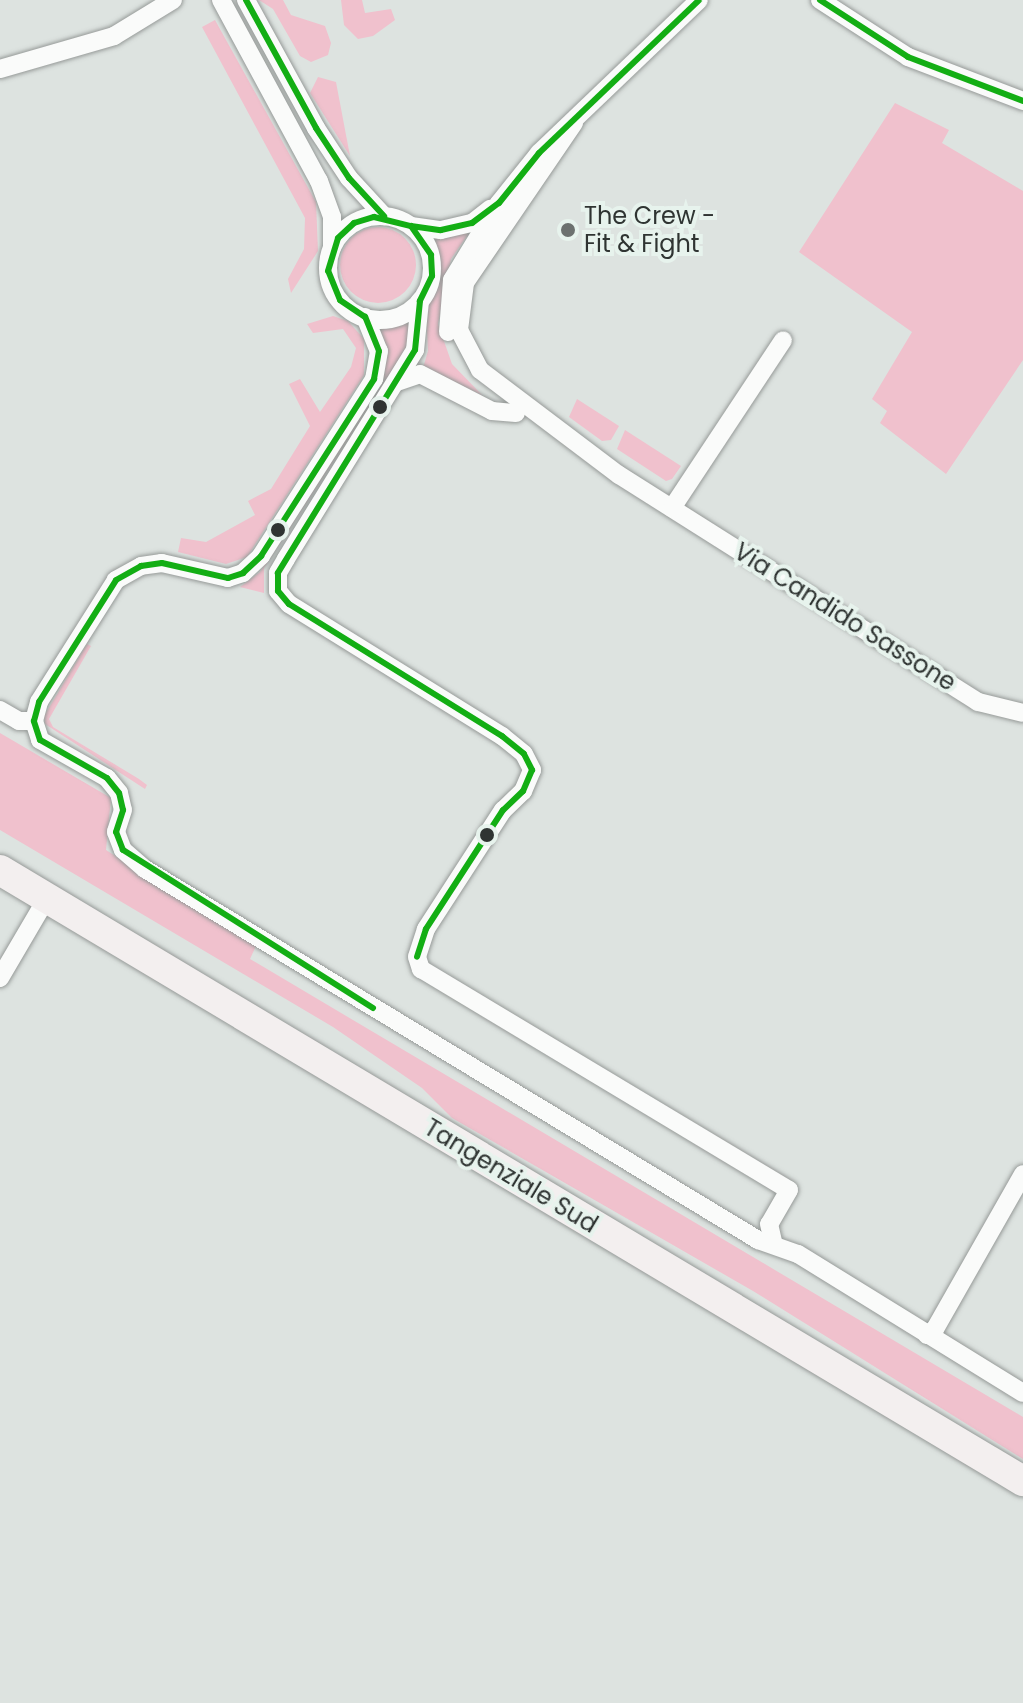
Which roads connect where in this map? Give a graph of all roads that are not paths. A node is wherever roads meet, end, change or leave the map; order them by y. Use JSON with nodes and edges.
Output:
{"nodes":[{"id":1,"x":173,"y":0,"type":"edge"},
{"id":2,"x":221,"y":0,"type":"edge"},
{"id":3,"x":246,"y":0,"type":"edge"},
{"id":4,"x":699,"y":0,"type":"edge"},
{"id":5,"x":820,"y":0,"type":"edge"},
{"id":6,"x":0,"y":69,"type":"edge"},
{"id":7,"x":1023,"y":101,"type":"edge"},
{"id":8,"x":574,"y":123,"type":"junction"},
{"id":9,"x":499,"y":203,"type":"junction"},
{"id":10,"x":384,"y":216,"type":"junction"},
{"id":11,"x":411,"y":226,"type":"junction"},
{"id":12,"x":332,"y":248,"type":"junction"},
{"id":13,"x":420,"y":301,"type":"junction"},
{"id":14,"x":365,"y":317,"type":"junction"},
{"id":15,"x":783,"y":340,"type":"dead end"},
{"id":16,"x":476,"y":374,"type":"junction"},
{"id":17,"x":397,"y":382,"type":"junction"},
{"id":18,"x":516,"y":413,"type":"junction"},
{"id":19,"x":543,"y":422,"type":"junction"},
{"id":20,"x":672,"y":508,"type":"junction"},
{"id":21,"x":0,"y":710,"type":"edge"},
{"id":22,"x":1023,"y":713,"type":"edge"},
{"id":23,"x":34,"y":721,"type":"junction"},
{"id":24,"x":0,"y":870,"type":"edge"},
{"id":25,"x":47,"y":898,"type":"junction"},
{"id":26,"x":0,"y":978,"type":"edge"},
{"id":27,"x":1023,"y":1174,"type":"edge"},
{"id":28,"x":773,"y":1241,"type":"junction"},
{"id":29,"x":927,"y":1335,"type":"junction"},
{"id":30,"x":1023,"y":1393,"type":"edge"},
{"id":31,"x":1023,"y":1481,"type":"edge"}],
"edges":[{"from":1,"to":6,"type":"street"},
{"from":2,"to":12,"type":"street"},
{"from":3,"to":10,"type":"street"},
{"from":4,"to":8,"type":"street"},
{"from":5,"to":7,"type":"street"},
{"from":8,"to":9,"type":"street"},
{"from":8,"to":16,"type":"street"},
{"from":9,"to":11,"type":"street"},
{"from":9,"to":16,"type":"street"},
{"from":10,"to":11,"type":"street"},
{"from":10,"to":12,"type":"street"},
{"from":11,"to":13,"type":"street"},
{"from":12,"to":14,"type":"street"},
{"from":13,"to":14,"type":"street"},
{"from":13,"to":17,"type":"street"},
{"from":14,"to":23,"type":"street"},
{"from":15,"to":20,"type":"street"},
{"from":16,"to":18,"type":"street","name":"Via Candido Sassone"},
{"from":16,"to":19,"type":"street","name":"Via Candido Sassone"},
{"from":17,"to":18,"type":"street"},
{"from":17,"to":28,"type":"street"},
{"from":18,"to":19,"type":"street","name":"Via Candido Sassone"},
{"from":19,"to":20,"type":"street","name":"Via Candido Sassone"},
{"from":20,"to":22,"type":"street","name":"Via Candido Sassone"},
{"from":21,"to":23,"type":"street"},
{"from":23,"to":28,"type":"street"},
{"from":24,"to":25,"type":"main road","name":"Tangenziale Sud"},
{"from":25,"to":26,"type":"street"},
{"from":25,"to":31,"type":"main road","name":"Tangenziale Sud"},
{"from":27,"to":29,"type":"street"},
{"from":28,"to":29,"type":"street"},
{"from":29,"to":30,"type":"street"}]}
